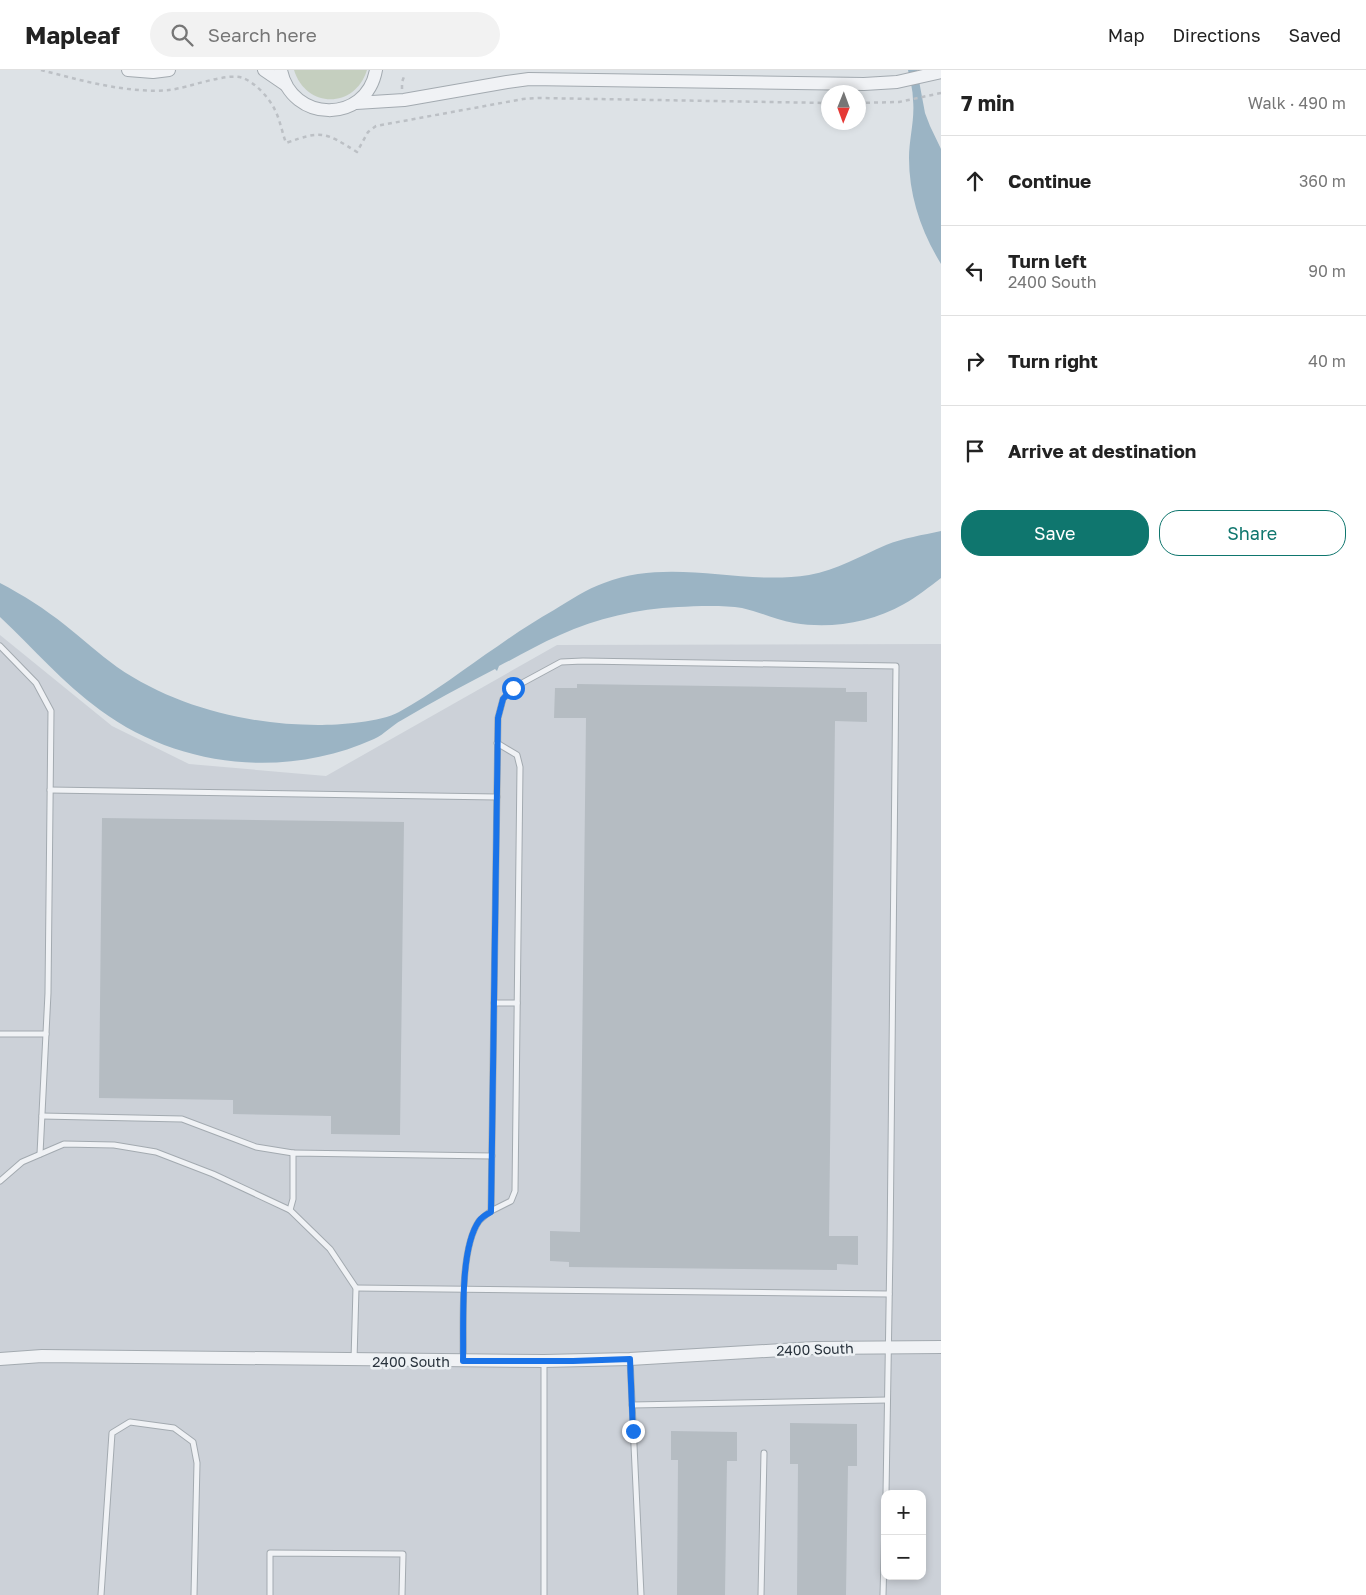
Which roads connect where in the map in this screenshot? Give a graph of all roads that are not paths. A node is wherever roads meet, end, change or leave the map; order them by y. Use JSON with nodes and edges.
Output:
{"nodes":[{"id":1,"x":128,"y":70,"type":"edge"},
{"id":2,"x":170,"y":70,"type":"edge"},
{"id":3,"x":264,"y":70,"type":"edge"},
{"id":4,"x":281,"y":70,"type":"edge"},
{"id":5,"x":376,"y":70,"type":"edge"},
{"id":6,"x":941,"y":72,"type":"edge"},
{"id":7,"x":697,"y":76,"type":"edge"},
{"id":8,"x":286,"y":85,"type":"junction"},
{"id":9,"x":356,"y":103,"type":"junction"},
{"id":10,"x":0,"y":646,"type":"edge"},
{"id":11,"x":498,"y":743,"type":"junction"},
{"id":12,"x":50,"y":790,"type":"junction"},
{"id":13,"x":497,"y":797,"type":"junction"},
{"id":14,"x":517,"y":1003,"type":"junction"},
{"id":15,"x":494,"y":1004,"type":"junction"},
{"id":16,"x":0,"y":1034,"type":"edge"},
{"id":17,"x":46,"y":1034,"type":"junction"},
{"id":18,"x":42,"y":1116,"type":"junction"},
{"id":19,"x":293,"y":1153,"type":"junction"},
{"id":20,"x":40,"y":1154,"type":"junction"},
{"id":21,"x":492,"y":1156,"type":"junction"},
{"id":22,"x":0,"y":1181,"type":"edge"},
{"id":23,"x":290,"y":1210,"type":"junction"},
{"id":24,"x":491,"y":1212,"type":"junction"},
{"id":25,"x":356,"y":1288,"type":"junction"},
{"id":26,"x":465,"y":1290,"type":"junction"},
{"id":27,"x":889,"y":1294,"type":"junction"},
{"id":28,"x":888,"y":1346,"type":"junction"},
{"id":29,"x":941,"y":1347,"type":"edge"},
{"id":30,"x":0,"y":1359,"type":"edge"},
{"id":31,"x":630,"y":1359,"type":"junction"},
{"id":32,"x":354,"y":1360,"type":"junction"},
{"id":33,"x":463,"y":1361,"type":"junction"},
{"id":34,"x":544,"y":1361,"type":"junction"},
{"id":35,"x":887,"y":1400,"type":"junction"},
{"id":36,"x":632,"y":1405,"type":"junction"},
{"id":37,"x":764,"y":1453,"type":"dead end"},
{"id":38,"x":886,"y":1490,"type":"edge"},
{"id":39,"x":884,"y":1535,"type":"edge"},
{"id":40,"x":101,"y":1595,"type":"edge"},
{"id":41,"x":194,"y":1595,"type":"edge"},
{"id":42,"x":270,"y":1595,"type":"edge"},
{"id":43,"x":402,"y":1595,"type":"edge"},
{"id":44,"x":544,"y":1595,"type":"edge"},
{"id":45,"x":641,"y":1595,"type":"edge"},
{"id":46,"x":761,"y":1595,"type":"edge"},
{"id":47,"x":882,"y":1595,"type":"edge"}],
"edges":[{"from":1,"to":2,"type":"street"},
{"from":3,"to":8,"type":"street"},
{"from":4,"to":8,"type":"street"},
{"from":5,"to":9,"type":"street"},
{"from":6,"to":7,"type":"street"},
{"from":7,"to":9,"type":"street"},
{"from":8,"to":9,"type":"street"},
{"from":10,"to":12,"type":"lane"},
{"from":11,"to":13,"type":"lane"},
{"from":11,"to":14,"type":"lane"},
{"from":11,"to":27,"type":"lane"},
{"from":12,"to":13,"type":"lane"},
{"from":12,"to":17,"type":"lane"},
{"from":13,"to":15,"type":"lane"},
{"from":14,"to":15,"type":"lane"},
{"from":14,"to":24,"type":"lane"},
{"from":15,"to":21,"type":"lane"},
{"from":16,"to":17,"type":"lane"},
{"from":17,"to":18,"type":"lane"},
{"from":18,"to":19,"type":"lane"},
{"from":18,"to":20,"type":"lane"},
{"from":19,"to":21,"type":"lane"},
{"from":19,"to":23,"type":"lane"},
{"from":20,"to":22,"type":"lane"},
{"from":20,"to":23,"type":"lane"},
{"from":21,"to":24,"type":"lane"},
{"from":23,"to":25,"type":"lane"},
{"from":24,"to":26,"type":"lane"},
{"from":25,"to":26,"type":"lane"},
{"from":25,"to":32,"type":"lane"},
{"from":26,"to":27,"type":"lane"},
{"from":26,"to":33,"type":"lane"},
{"from":27,"to":28,"type":"lane"},
{"from":28,"to":29,"type":"street","name":"2400 South"},
{"from":28,"to":31,"type":"street","name":"2400 South"},
{"from":28,"to":35,"type":"lane"},
{"from":30,"to":32,"type":"street","name":"2400 South"},
{"from":31,"to":34,"type":"street","name":"2400 South"},
{"from":31,"to":36,"type":"lane"},
{"from":32,"to":33,"type":"street","name":"2400 South"},
{"from":33,"to":34,"type":"street","name":"2400 South"},
{"from":34,"to":44,"type":"lane"},
{"from":35,"to":36,"type":"lane"},
{"from":35,"to":38,"type":"lane"},
{"from":36,"to":45,"type":"lane"},
{"from":37,"to":46,"type":"lane"},
{"from":39,"to":47,"type":"lane"},
{"from":40,"to":41,"type":"lane"},
{"from":42,"to":43,"type":"lane"}]}
